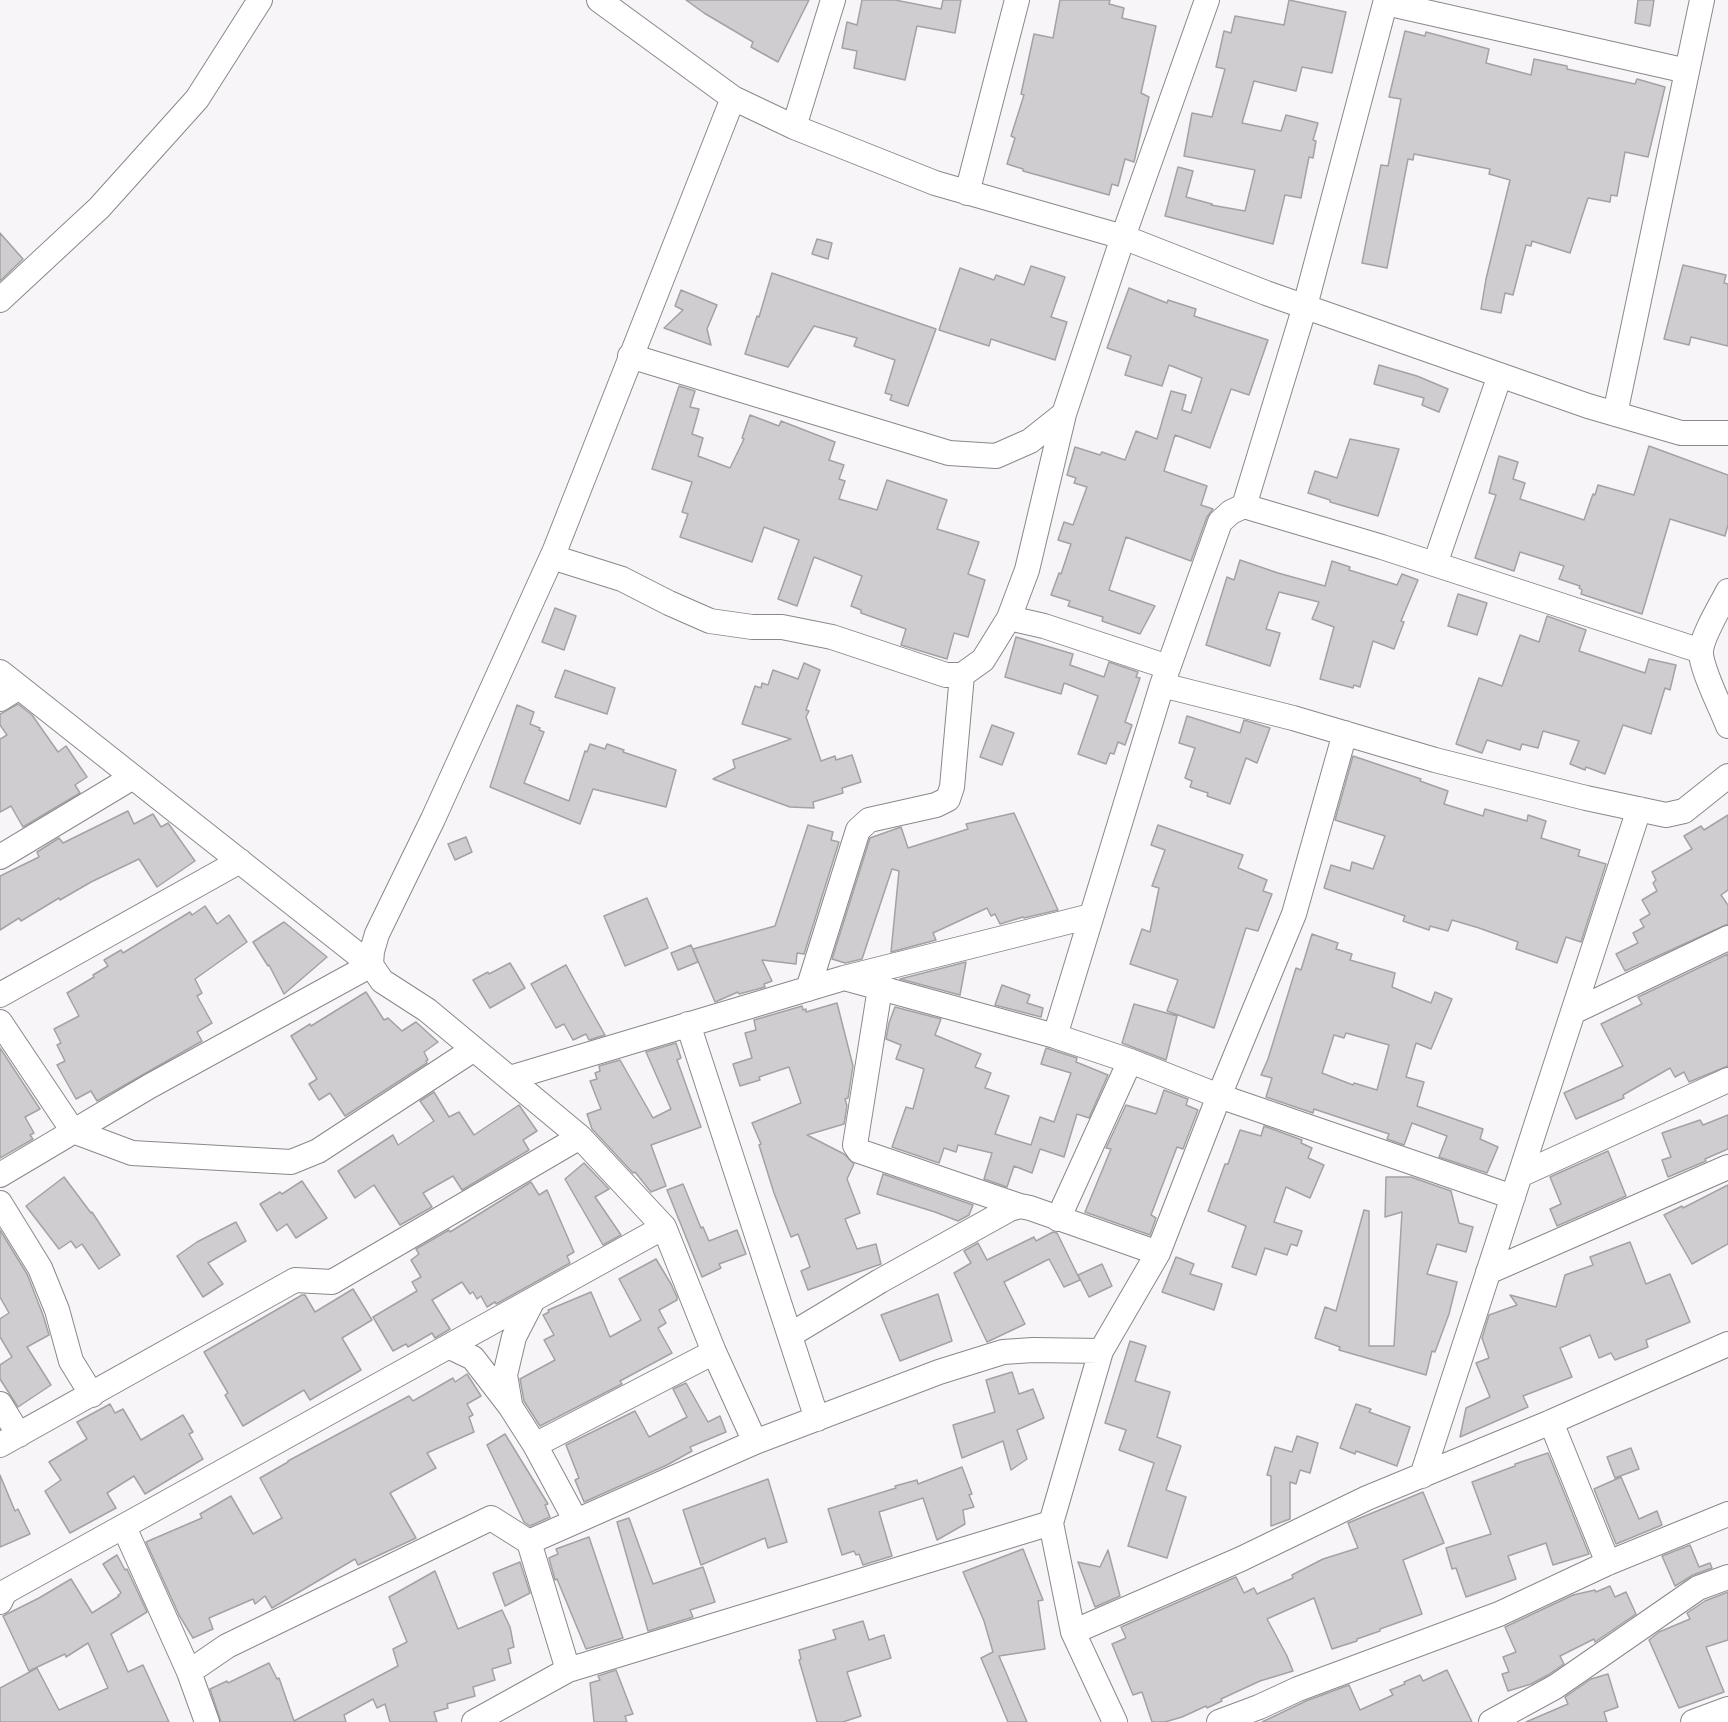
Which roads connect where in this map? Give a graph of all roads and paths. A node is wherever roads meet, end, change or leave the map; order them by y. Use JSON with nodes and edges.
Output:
{"nodes":[{"id":1,"x":260,"y":0,"type":"edge"},
{"id":2,"x":599,"y":0,"type":"edge"},
{"id":3,"x":833,"y":0,"type":"edge"},
{"id":4,"x":1017,"y":0,"type":"edge"},
{"id":5,"x":1208,"y":0,"type":"edge"},
{"id":6,"x":1702,"y":0,"type":"edge"},
{"id":7,"x":1386,"y":1,"type":"edge"},
{"id":8,"x":1687,"y":71,"type":"junction"},
{"id":9,"x":733,"y":98,"type":"junction"},
{"id":10,"x":794,"y":127,"type":"junction"},
{"id":11,"x":967,"y":194,"type":"junction"},
{"id":12,"x":1123,"y":237,"type":"junction"},
{"id":13,"x":0,"y":300,"type":"edge"},
{"id":14,"x":1305,"y":306,"type":"junction"},
{"id":15,"x":630,"y":356,"type":"junction"},
{"id":16,"x":1500,"y":375,"type":"junction"},
{"id":17,"x":1064,"y":414,"type":"junction"},
{"id":18,"x":1615,"y":414,"type":"junction"},
{"id":19,"x":1728,"y":433,"type":"edge"},
{"id":20,"x":1244,"y":506,"type":"junction"},
{"id":21,"x":552,"y":557,"type":"junction"},
{"id":22,"x":1435,"y":564,"type":"junction"},
{"id":23,"x":1728,"y":591,"type":"edge"},
{"id":24,"x":1009,"y":618,"type":"junction"},
{"id":25,"x":1701,"y":651,"type":"junction"},
{"id":26,"x":0,"y":672,"type":"edge"},
{"id":27,"x":962,"y":675,"type":"junction"},
{"id":28,"x":1165,"y":676,"type":"junction"},
{"id":29,"x":10,"y":693,"type":"edge"},
{"id":30,"x":1728,"y":726,"type":"edge"},
{"id":31,"x":1345,"y":733,"type":"junction"},
{"id":32,"x":1728,"y":776,"type":"edge"},
{"id":33,"x":134,"y":777,"type":"junction"},
{"id":34,"x":1639,"y":809,"type":"junction"},
{"id":35,"x":0,"y":857,"type":"edge"},
{"id":36,"x":240,"y":861,"type":"junction"},
{"id":37,"x":1091,"y":916,"type":"junction"},
{"id":38,"x":1728,"y":938,"type":"edge"},
{"id":39,"x":371,"y":965,"type":"junction"},
{"id":40,"x":844,"y":978,"type":"junction"},
{"id":41,"x":880,"y":988,"type":"junction"},
{"id":42,"x":808,"y":989,"type":"junction"},
{"id":43,"x":0,"y":995,"type":"edge"},
{"id":44,"x":1573,"y":1012,"type":"junction"},
{"id":45,"x":0,"y":1022,"type":"edge"},
{"id":46,"x":688,"y":1024,"type":"junction"},
{"id":47,"x":1055,"y":1036,"type":"junction"},
{"id":48,"x":474,"y":1049,"type":"junction"},
{"id":49,"x":1130,"y":1061,"type":"junction"},
{"id":50,"x":510,"y":1078,"type":"junction"},
{"id":51,"x":1728,"y":1080,"type":"edge"},
{"id":52,"x":1219,"y":1096,"type":"junction"},
{"id":53,"x":72,"y":1131,"type":"junction"},
{"id":54,"x":580,"y":1137,"type":"junction"},
{"id":55,"x":1728,"y":1167,"type":"edge"},
{"id":56,"x":0,"y":1174,"type":"edge"},
{"id":57,"x":1516,"y":1186,"type":"junction"},
{"id":58,"x":0,"y":1203,"type":"edge"},
{"id":59,"x":1020,"y":1206,"type":"junction"},
{"id":60,"x":1058,"y":1218,"type":"junction"},
{"id":61,"x":664,"y":1227,"type":"junction"},
{"id":62,"x":1158,"y":1253,"type":"junction"},
{"id":63,"x":1488,"y":1272,"type":"junction"},
{"id":64,"x":533,"y":1300,"type":"junction"},
{"id":65,"x":790,"y":1335,"type":"junction"},
{"id":66,"x":1728,"y":1344,"type":"edge"},
{"id":67,"x":450,"y":1347,"type":"junction"},
{"id":68,"x":1101,"y":1351,"type":"junction"},
{"id":69,"x":714,"y":1352,"type":"junction"},
{"id":70,"x":92,"y":1395,"type":"junction"},
{"id":71,"x":0,"y":1404,"type":"edge"},
{"id":72,"x":510,"y":1406,"type":"junction"},
{"id":73,"x":817,"y":1419,"type":"junction"},
{"id":74,"x":1551,"y":1422,"type":"junction"},
{"id":75,"x":10,"y":1440,"type":"edge"},
{"id":76,"x":755,"y":1442,"type":"junction"},
{"id":77,"x":536,"y":1444,"type":"junction"},
{"id":78,"x":1422,"y":1476,"type":"junction"},
{"id":79,"x":1728,"y":1515,"type":"edge"},
{"id":80,"x":576,"y":1521,"type":"junction"},
{"id":81,"x":1051,"y":1523,"type":"junction"},
{"id":82,"x":124,"y":1527,"type":"junction"},
{"id":83,"x":529,"y":1542,"type":"junction"},
{"id":84,"x":1608,"y":1563,"type":"junction"},
{"id":85,"x":1728,"y":1577,"type":"edge"},
{"id":86,"x":0,"y":1602,"type":"edge"},
{"id":87,"x":1073,"y":1632,"type":"junction"},
{"id":88,"x":568,"y":1670,"type":"junction"},
{"id":89,"x":189,"y":1672,"type":"junction"},
{"id":90,"x":1728,"y":1709,"type":"edge"},
{"id":91,"x":207,"y":1722,"type":"edge"},
{"id":92,"x":474,"y":1722,"type":"edge"},
{"id":93,"x":1115,"y":1722,"type":"edge"},
{"id":94,"x":1219,"y":1722,"type":"edge"},
{"id":95,"x":1491,"y":1722,"type":"edge"},
{"id":96,"x":1693,"y":1722,"type":"edge"}],
"edges":[{"from":1,"to":13,"type":"street"},
{"from":2,"to":9,"type":"street"},
{"from":3,"to":10,"type":"street"},
{"from":4,"to":11,"type":"street"},
{"from":5,"to":12,"type":"street"},
{"from":6,"to":8,"type":"street"},
{"from":7,"to":8,"type":"street"},
{"from":7,"to":14,"type":"street"},
{"from":8,"to":18,"type":"street"},
{"from":9,"to":10,"type":"street"},
{"from":9,"to":15,"type":"street"},
{"from":10,"to":11,"type":"street"},
{"from":11,"to":12,"type":"street"},
{"from":12,"to":14,"type":"street"},
{"from":12,"to":17,"type":"street"},
{"from":14,"to":16,"type":"street"},
{"from":14,"to":20,"type":"street"},
{"from":15,"to":17,"type":"street"},
{"from":15,"to":21,"type":"street"},
{"from":16,"to":18,"type":"street"},
{"from":16,"to":22,"type":"street"},
{"from":17,"to":24,"type":"street"},
{"from":18,"to":19,"type":"street"},
{"from":20,"to":22,"type":"street"},
{"from":20,"to":28,"type":"street"},
{"from":21,"to":27,"type":"street"},
{"from":21,"to":39,"type":"street"},
{"from":22,"to":25,"type":"street"},
{"from":23,"to":25,"type":"street"},
{"from":24,"to":27,"type":"street"},
{"from":24,"to":28,"type":"street"},
{"from":25,"to":30,"type":"street"},
{"from":26,"to":29,"type":"street"},
{"from":27,"to":42,"type":"street"},
{"from":28,"to":31,"type":"street"},
{"from":28,"to":37,"type":"street"},
{"from":29,"to":33,"type":"street"},
{"from":31,"to":34,"type":"street"},
{"from":31,"to":52,"type":"street"},
{"from":32,"to":34,"type":"street"},
{"from":33,"to":35,"type":"street"},
{"from":33,"to":36,"type":"street"},
{"from":34,"to":44,"type":"street"},
{"from":36,"to":39,"type":"street"},
{"from":36,"to":43,"type":"street"},
{"from":37,"to":40,"type":"street"},
{"from":37,"to":47,"type":"street"},
{"from":38,"to":44,"type":"street"},
{"from":39,"to":48,"type":"street"},
{"from":39,"to":53,"type":"street"},
{"from":40,"to":41,"type":"street"},
{"from":40,"to":42,"type":"street"},
{"from":41,"to":47,"type":"street"},
{"from":41,"to":59,"type":"street"},
{"from":42,"to":46,"type":"street"},
{"from":44,"to":57,"type":"street"},
{"from":45,"to":53,"type":"street"},
{"from":46,"to":50,"type":"street"},
{"from":46,"to":65,"type":"street"},
{"from":47,"to":49,"type":"street"},
{"from":48,"to":50,"type":"street"},
{"from":48,"to":53,"type":"street"},
{"from":49,"to":52,"type":"street"},
{"from":49,"to":60,"type":"street"},
{"from":50,"to":54,"type":"street"},
{"from":51,"to":57,"type":"street"},
{"from":52,"to":57,"type":"street"},
{"from":52,"to":62,"type":"street"},
{"from":53,"to":56,"type":"street"},
{"from":54,"to":61,"type":"street"},
{"from":54,"to":70,"type":"street"},
{"from":55,"to":63,"type":"street"},
{"from":57,"to":63,"type":"street"},
{"from":58,"to":70,"type":"street"},
{"from":59,"to":60,"type":"street"},
{"from":59,"to":65,"type":"street"},
{"from":60,"to":62,"type":"street"},
{"from":61,"to":64,"type":"street"},
{"from":61,"to":69,"type":"street"},
{"from":62,"to":68,"type":"street"},
{"from":63,"to":78,"type":"street"},
{"from":64,"to":67,"type":"street"},
{"from":64,"to":72,"type":"street"},
{"from":65,"to":73,"type":"street"},
{"from":66,"to":74,"type":"street"},
{"from":67,"to":72,"type":"street"},
{"from":67,"to":82,"type":"street"},
{"from":68,"to":73,"type":"street"},
{"from":68,"to":81,"type":"street"},
{"from":69,"to":76,"type":"street"},
{"from":69,"to":77,"type":"street"},
{"from":70,"to":75,"type":"street"},
{"from":71,"to":75,"type":"street"},
{"from":72,"to":77,"type":"street"},
{"from":73,"to":76,"type":"street"},
{"from":74,"to":78,"type":"street"},
{"from":74,"to":84,"type":"street"},
{"from":76,"to":80,"type":"street"},
{"from":77,"to":80,"type":"street"},
{"from":78,"to":87,"type":"street"},
{"from":79,"to":84,"type":"street"},
{"from":80,"to":83,"type":"street"},
{"from":81,"to":87,"type":"street"},
{"from":81,"to":88,"type":"street"},
{"from":82,"to":86,"type":"street"},
{"from":82,"to":89,"type":"street"},
{"from":83,"to":88,"type":"street"},
{"from":83,"to":89,"type":"street"},
{"from":84,"to":94,"type":"street"},
{"from":85,"to":95,"type":"street"},
{"from":87,"to":93,"type":"street"},
{"from":88,"to":92,"type":"street"},
{"from":89,"to":91,"type":"street"},
{"from":90,"to":96,"type":"street"}]}
